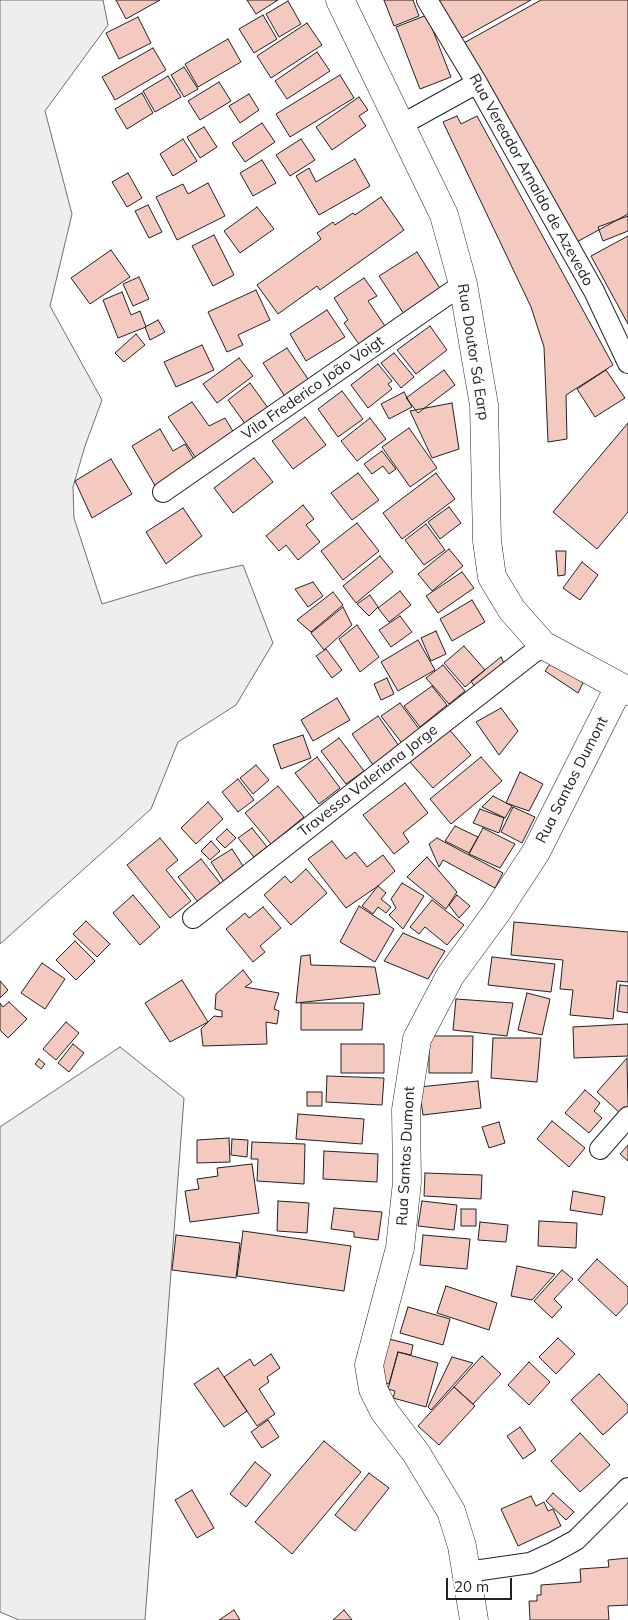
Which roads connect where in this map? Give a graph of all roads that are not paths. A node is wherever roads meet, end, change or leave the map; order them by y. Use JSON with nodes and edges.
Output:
{"nodes":[{"id":1,"x":340,"y":0,"type":"edge"},
{"id":2,"x":427,"y":0,"type":"edge"},
{"id":3,"x":477,"y":83,"type":"junction"},
{"id":4,"x":401,"y":125,"type":"junction"},
{"id":5,"x":463,"y":284,"type":"junction"},
{"id":6,"x":628,"y":363,"type":"edge"},
{"id":7,"x":163,"y":492,"type":"dead end"},
{"id":8,"x":543,"y":645,"type":"junction"},
{"id":9,"x":624,"y":689,"type":"edge"},
{"id":10,"x":193,"y":918,"type":"dead end"},
{"id":11,"x":628,"y":1117,"type":"edge"},
{"id":12,"x":600,"y":1149,"type":"dead end"},
{"id":13,"x":628,"y":1488,"type":"edge"},
{"id":14,"x":467,"y":1572,"type":"junction"},
{"id":15,"x":474,"y":1620,"type":"edge"}],
"edges":[{"from":1,"to":4,"type":"main road","name":"Rua Doutor Sá Earp"},
{"from":2,"to":3,"type":"street","name":"Rua Vereador Arnaldo de Azevedo"},
{"from":3,"to":4,"type":"street"},
{"from":3,"to":6,"type":"street","name":"Rua Vereador Arnaldo de Azevedo"},
{"from":4,"to":5,"type":"main road","name":"Rua Doutor Sá Earp"},
{"from":5,"to":7,"type":"street","name":"Vila Frederico João Voigt"},
{"from":5,"to":8,"type":"main road","name":"Rua Doutor Sá Earp"},
{"from":8,"to":9,"type":"main road","name":"Rua Doutor Sá Earp"},
{"from":8,"to":10,"type":"street","name":"Travessa Valeriana Jorge"},
{"from":9,"to":14,"type":"main road","name":"Rua Santos Dumont"},
{"from":11,"to":12,"type":"street"},
{"from":13,"to":14,"type":"street"},
{"from":14,"to":15,"type":"main road","name":"Rua Santos Dumont"}]}
